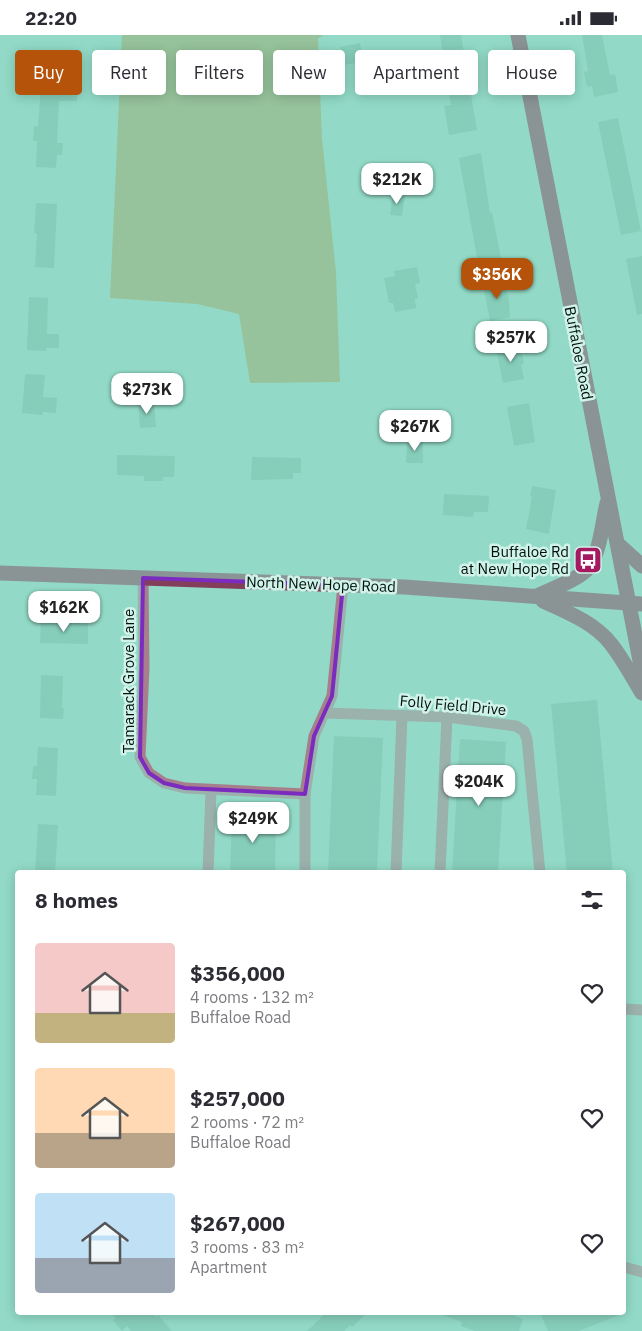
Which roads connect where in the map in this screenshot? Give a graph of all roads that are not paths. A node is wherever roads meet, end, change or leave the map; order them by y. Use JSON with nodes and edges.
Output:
{"nodes":[{"id":1,"x":518,"y":35,"type":"edge"},
{"id":2,"x":608,"y":496,"type":"junction"},
{"id":3,"x":618,"y":544,"type":"junction"},
{"id":4,"x":642,"y":566,"type":"edge"},
{"id":5,"x":0,"y":573,"type":"edge"},
{"id":6,"x":143,"y":578,"type":"junction"},
{"id":7,"x":343,"y":585,"type":"junction"},
{"id":8,"x":535,"y":597,"type":"junction"},
{"id":9,"x":636,"y":604,"type":"edge"},
{"id":10,"x":642,"y":671,"type":"edge"},
{"id":11,"x":642,"y":693,"type":"edge"},
{"id":12,"x":325,"y":713,"type":"junction"},
{"id":13,"x":402,"y":715,"type":"junction"},
{"id":14,"x":447,"y":717,"type":"junction"},
{"id":15,"x":211,"y":790,"type":"junction"},
{"id":16,"x":305,"y":794,"type":"junction"},
{"id":17,"x":208,"y":870,"type":"edge"},
{"id":18,"x":304,"y":870,"type":"edge"},
{"id":19,"x":396,"y":870,"type":"edge"},
{"id":20,"x":440,"y":870,"type":"edge"},
{"id":21,"x":540,"y":870,"type":"edge"},
{"id":22,"x":626,"y":1009,"type":"edge"},
{"id":23,"x":642,"y":1010,"type":"edge"},
{"id":24,"x":626,"y":1268,"type":"edge"},
{"id":25,"x":642,"y":1272,"type":"edge"}],
"edges":[{"from":1,"to":2,"type":"main road","name":"Buffaloe Road"},
{"from":2,"to":3,"type":"main road","name":"Buffaloe Road"},
{"from":2,"to":8,"type":"main road"},
{"from":3,"to":4,"type":"main road"},
{"from":3,"to":9,"type":"main road","name":"Buffaloe Road"},
{"from":5,"to":6,"type":"main road","name":"North New Hope Road"},
{"from":6,"to":7,"type":"main road","name":"North New Hope Road"},
{"from":6,"to":15,"type":"street","name":"Tamarack Grove Lane"},
{"from":7,"to":8,"type":"main road","name":"North New Hope Road"},
{"from":7,"to":12,"type":"street"},
{"from":8,"to":9,"type":"main road","name":"North New Hope Road"},
{"from":8,"to":11,"type":"main road"},
{"from":9,"to":10,"type":"main road","name":"Buffaloe Road"},
{"from":12,"to":13,"type":"street","name":"Folly Field Drive"},
{"from":12,"to":16,"type":"street"},
{"from":13,"to":14,"type":"street","name":"Folly Field Drive"},
{"from":13,"to":19,"type":"street"},
{"from":14,"to":20,"type":"street"},
{"from":14,"to":21,"type":"street","name":"Folly Field Drive"},
{"from":15,"to":16,"type":"street","name":"Tamarack Grove Lane"},
{"from":15,"to":17,"type":"street"},
{"from":16,"to":18,"type":"street"},
{"from":22,"to":23,"type":"street"},
{"from":24,"to":25,"type":"street"}]}
